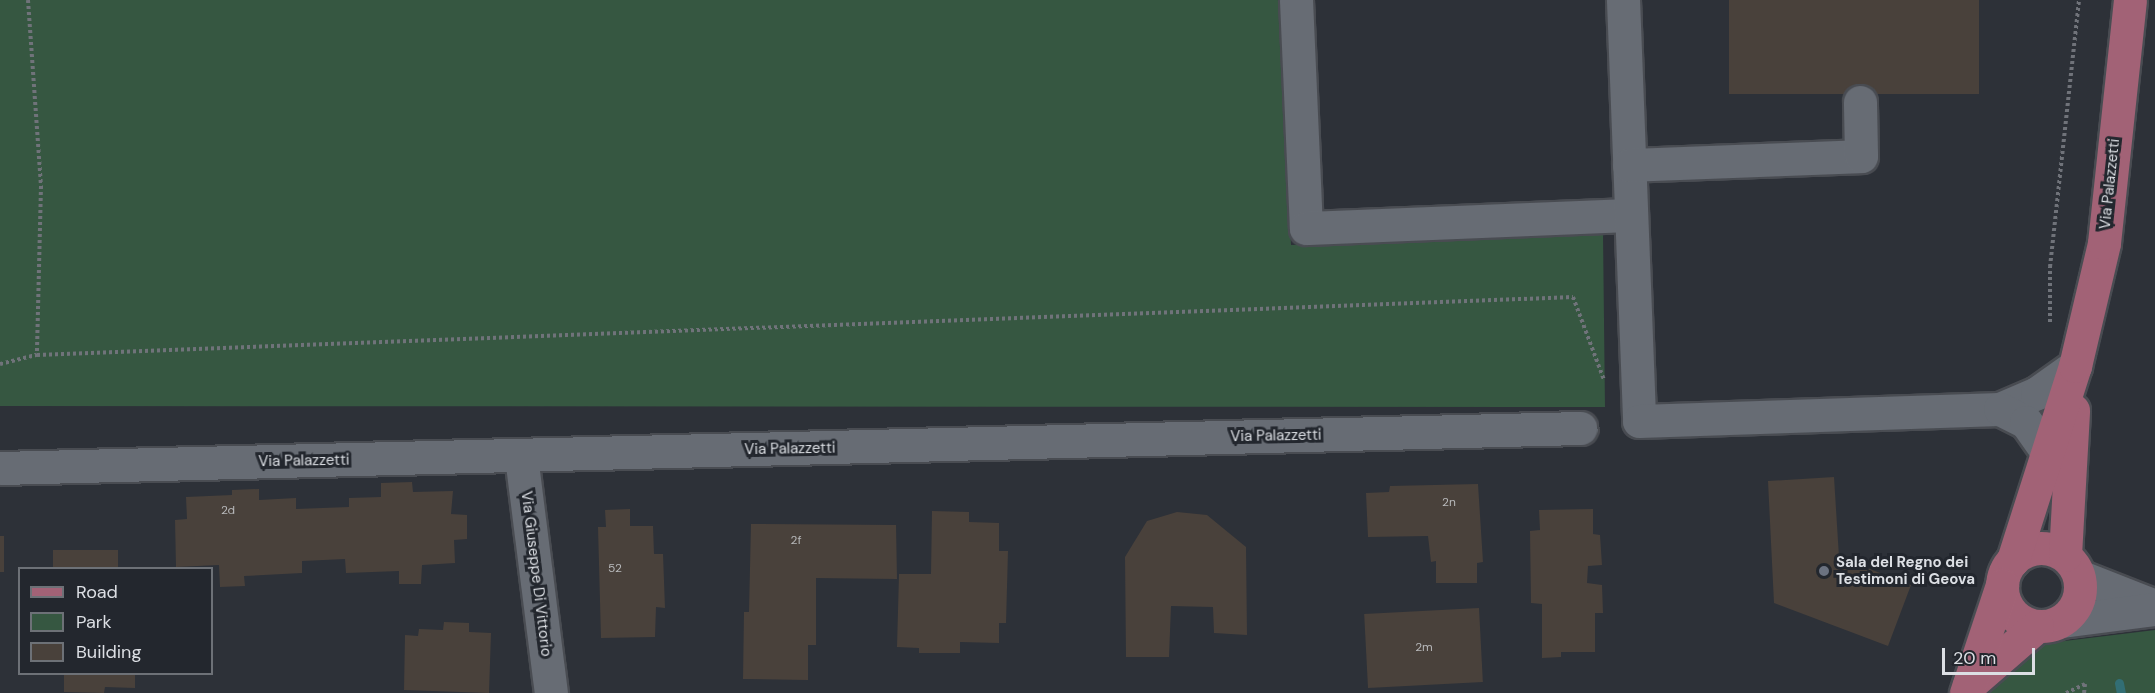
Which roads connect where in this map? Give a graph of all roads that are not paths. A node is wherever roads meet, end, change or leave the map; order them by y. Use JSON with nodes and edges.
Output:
{"nodes":[{"id":1,"x":1296,"y":0,"type":"edge"},
{"id":2,"x":1623,"y":0,"type":"edge"},
{"id":3,"x":2130,"y":0,"type":"edge"},
{"id":4,"x":1860,"y":102,"type":"dead end"},
{"id":5,"x":1629,"y":165,"type":"junction"},
{"id":6,"x":1631,"y":215,"type":"junction"},
{"id":7,"x":2075,"y":366,"type":"junction"},
{"id":8,"x":2000,"y":409,"type":"junction"},
{"id":9,"x":1580,"y":428,"type":"dead end"},
{"id":10,"x":2048,"y":453,"type":"junction"},
{"id":11,"x":521,"y":456,"type":"junction"},
{"id":12,"x":0,"y":468,"type":"edge"},
{"id":13,"x":2072,"y":566,"type":"junction"},
{"id":14,"x":2007,"y":573,"type":"junction"},
{"id":15,"x":2155,"y":608,"type":"edge"},
{"id":16,"x":2050,"y":623,"type":"junction"},
{"id":17,"x":1967,"y":689,"type":"edge"},
{"id":18,"x":551,"y":693,"type":"edge"}],
"edges":[{"from":1,"to":6,"type":"street"},
{"from":2,"to":5,"type":"street"},
{"from":3,"to":7,"type":"main road","name":"Via Palazzetti"},
{"from":4,"to":5,"type":"street"},
{"from":5,"to":6,"type":"street"},
{"from":6,"to":8,"type":"street"},
{"from":7,"to":8,"type":"street"},
{"from":7,"to":10,"type":"main road","name":"Via Palazzetti"},
{"from":7,"to":13,"type":"main road","name":"Via Palazzetti"},
{"from":8,"to":10,"type":"street"},
{"from":9,"to":11,"type":"street","name":"Via Palazzetti"},
{"from":10,"to":14,"type":"main road","name":"Via Palazzetti"},
{"from":11,"to":12,"type":"street","name":"Via Palazzetti"},
{"from":11,"to":18,"type":"street","name":"Via Giuseppe Di Vittorio"},
{"from":13,"to":14,"type":"main road"},
{"from":13,"to":15,"type":"street"},
{"from":13,"to":16,"type":"main road"},
{"from":14,"to":16,"type":"main road"},
{"from":14,"to":17,"type":"main road","name":"Via Palazzetti"},
{"from":15,"to":16,"type":"street"},
{"from":16,"to":17,"type":"main road"}]}
